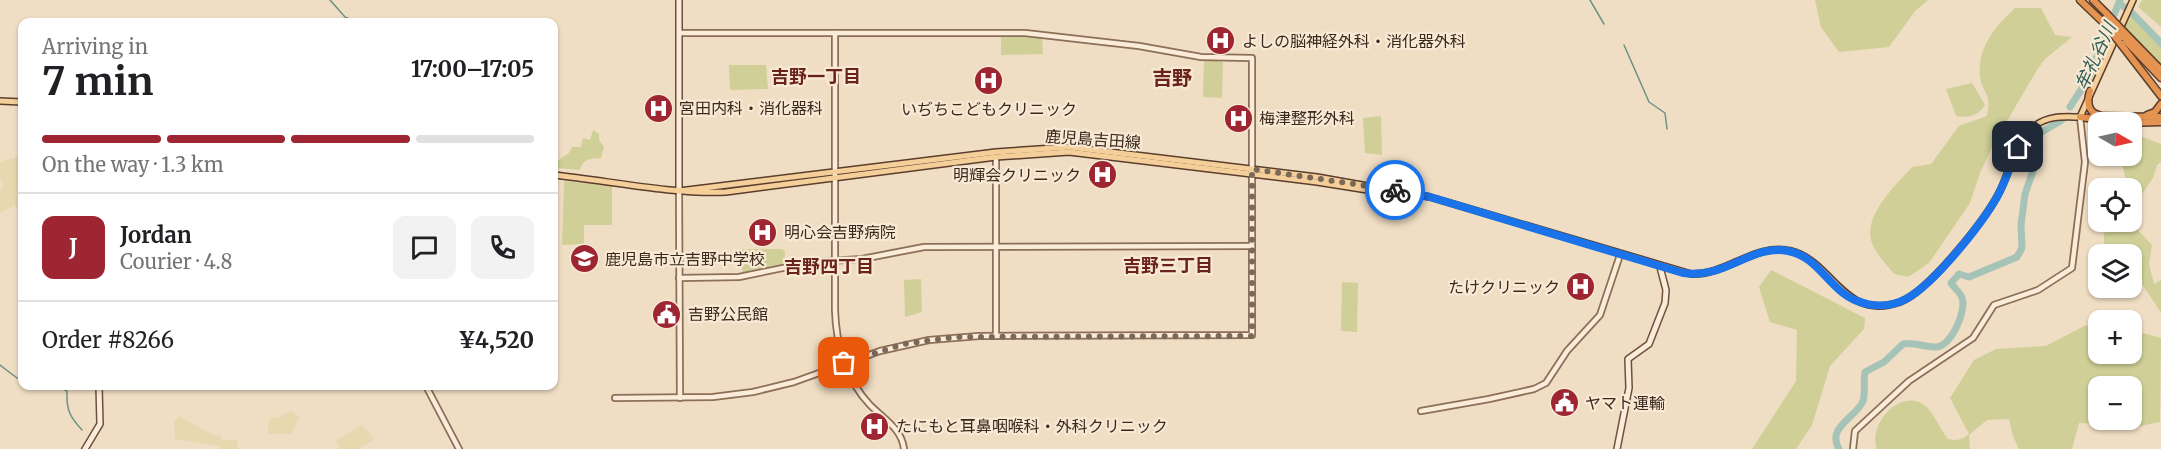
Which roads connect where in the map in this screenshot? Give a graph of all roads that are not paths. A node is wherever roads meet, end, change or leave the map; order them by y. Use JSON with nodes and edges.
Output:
{"nodes":[{"id":1,"x":679,"y":0,"type":"edge"},
{"id":2,"x":2080,"y":0,"type":"edge"},
{"id":3,"x":2085,"y":0,"type":"edge"},
{"id":4,"x":2093,"y":0,"type":"edge"},
{"id":5,"x":2132,"y":1,"type":"edge"},
{"id":6,"x":2105,"y":19,"type":"junction"},
{"id":7,"x":679,"y":33,"type":"junction"},
{"id":8,"x":835,"y":33,"type":"junction"},
{"id":9,"x":2122,"y":37,"type":"junction"},
{"id":10,"x":2160,"y":68,"type":"edge"},
{"id":11,"x":2161,"y":78,"type":"edge"},
{"id":12,"x":2090,"y":91,"type":"junction"},
{"id":13,"x":2161,"y":96,"type":"edge"},
{"id":14,"x":0,"y":101,"type":"edge"},
{"id":15,"x":18,"y":102,"type":"edge"},
{"id":16,"x":2161,"y":104,"type":"edge"},
{"id":17,"x":2093,"y":112,"type":"edge"},
{"id":18,"x":2142,"y":115,"type":"edge"},
{"id":19,"x":2080,"y":117,"type":"junction"},
{"id":20,"x":2088,"y":117,"type":"edge"},
{"id":21,"x":2142,"y":117,"type":"edge"},
{"id":22,"x":2160,"y":121,"type":"edge"},
{"id":23,"x":996,"y":157,"type":"junction"},
{"id":24,"x":1252,"y":171,"type":"junction"},
{"id":25,"x":558,"y":176,"type":"edge"},
{"id":26,"x":835,"y":176,"type":"junction"},
{"id":27,"x":679,"y":191,"type":"junction"},
{"id":28,"x":996,"y":246,"type":"junction"},
{"id":29,"x":1252,"y":246,"type":"junction"},
{"id":30,"x":1620,"y":255,"type":"junction"},
{"id":31,"x":836,"y":260,"type":"junction"},
{"id":32,"x":1660,"y":267,"type":"junction"},
{"id":33,"x":679,"y":278,"type":"junction"},
{"id":34,"x":996,"y":336,"type":"junction"},
{"id":35,"x":844,"y":363,"type":"junction"},
{"id":36,"x":99,"y":390,"type":"edge"},
{"id":37,"x":428,"y":390,"type":"edge"},
{"id":38,"x":615,"y":398,"type":"dead end"},
{"id":39,"x":680,"y":398,"type":"junction"},
{"id":40,"x":1421,"y":411,"type":"dead end"},
{"id":41,"x":85,"y":449,"type":"edge"},
{"id":42,"x":459,"y":449,"type":"edge"},
{"id":43,"x":904,"y":449,"type":"edge"},
{"id":44,"x":1617,"y":449,"type":"edge"},
{"id":45,"x":1853,"y":449,"type":"edge"}],
"edges":[{"from":1,"to":7,"type":"main road"},
{"from":2,"to":6,"type":"highway"},
{"from":3,"to":6,"type":"highway"},
{"from":4,"to":6,"type":"highway"},
{"from":5,"to":12,"type":"main road"},
{"from":6,"to":9,"type":"highway","bridge":true},
{"from":6,"to":9,"type":"highway","bridge":true},
{"from":7,"to":8,"type":"street"},
{"from":7,"to":27,"type":"main road"},
{"from":8,"to":24,"type":"street"},
{"from":8,"to":26,"type":"street"},
{"from":9,"to":10,"type":"highway"},
{"from":9,"to":11,"type":"highway"},
{"from":9,"to":13,"type":"highway"},
{"from":12,"to":17,"type":"highway"},
{"from":12,"to":19,"type":"main road"},
{"from":14,"to":15,"type":"main road"},
{"from":16,"to":18,"type":"highway"},
{"from":19,"to":20,"type":"highway"},
{"from":19,"to":22,"type":"highway"},
{"from":19,"to":32,"type":"main road","name":"鹿児島吉田線"},
{"from":19,"to":45,"type":"street"},
{"from":21,"to":22,"type":"highway"},
{"from":23,"to":24,"type":"main road","name":"鹿児島吉田線"},
{"from":23,"to":26,"type":"main road","name":"鹿児島吉田線"},
{"from":23,"to":28,"type":"street"},
{"from":24,"to":26,"type":"main road","name":"鹿児島吉田線"},
{"from":24,"to":29,"type":"street"},
{"from":24,"to":30,"type":"main road","name":"鹿児島吉田線"},
{"from":25,"to":27,"type":"main road","name":"鹿児島吉田線"},
{"from":26,"to":27,"type":"main road","name":"鹿児島吉田線"},
{"from":26,"to":31,"type":"street"},
{"from":27,"to":33,"type":"street"},
{"from":28,"to":29,"type":"street"},
{"from":28,"to":31,"type":"street"},
{"from":28,"to":34,"type":"street"},
{"from":29,"to":34,"type":"street"},
{"from":30,"to":32,"type":"main road","name":"鹿児島吉田線"},
{"from":30,"to":40,"type":"street"},
{"from":31,"to":33,"type":"street"},
{"from":31,"to":35,"type":"street"},
{"from":32,"to":44,"type":"main road"},
{"from":33,"to":39,"type":"street"},
{"from":34,"to":35,"type":"street"},
{"from":35,"to":39,"type":"street"},
{"from":35,"to":43,"type":"street"},
{"from":36,"to":41,"type":"main road"},
{"from":37,"to":42,"type":"street"},
{"from":38,"to":39,"type":"street"}]}
